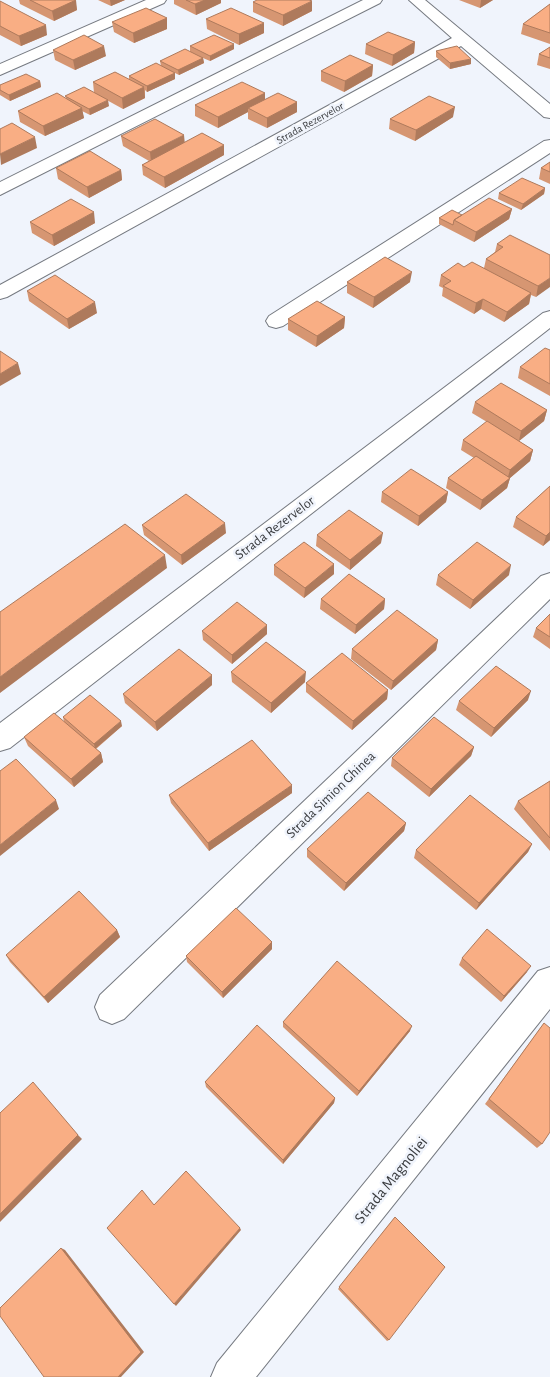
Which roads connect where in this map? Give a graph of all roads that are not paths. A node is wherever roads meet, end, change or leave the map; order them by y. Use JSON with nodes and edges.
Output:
{"nodes":[{"id":1,"x":159,"y":0,"type":"edge"},
{"id":2,"x":375,"y":0,"type":"edge"},
{"id":3,"x":416,"y":0,"type":"edge"},
{"id":4,"x":462,"y":39,"type":"junction"},
{"id":5,"x":0,"y":70,"type":"edge"},
{"id":6,"x":550,"y":113,"type":"edge"},
{"id":7,"x":550,"y":145,"type":"edge"},
{"id":8,"x":0,"y":189,"type":"edge"},
{"id":9,"x":0,"y":294,"type":"edge"},
{"id":10,"x":550,"y":318,"type":"edge"},
{"id":11,"x":276,"y":321,"type":"dead end"},
{"id":12,"x":550,"y":583,"type":"edge"},
{"id":13,"x":0,"y":738,"type":"edge"},
{"id":14,"x":550,"y":984,"type":"edge"},
{"id":15,"x":112,"y":1007,"type":"dead end"},
{"id":16,"x":231,"y":1377,"type":"edge"}],
"edges":[{"from":1,"to":5,"type":"street"},
{"from":2,"to":8,"type":"street"},
{"from":3,"to":4,"type":"street"},
{"from":4,"to":6,"type":"street"},
{"from":4,"to":9,"type":"street","name":"Strada Rezervelor"},
{"from":7,"to":11,"type":"street"},
{"from":10,"to":13,"type":"street","name":"Strada Rezervelor"},
{"from":12,"to":15,"type":"street","name":"Strada Simion Ghinea"},
{"from":14,"to":16,"type":"street","name":"Strada Magnoliei"}]}
